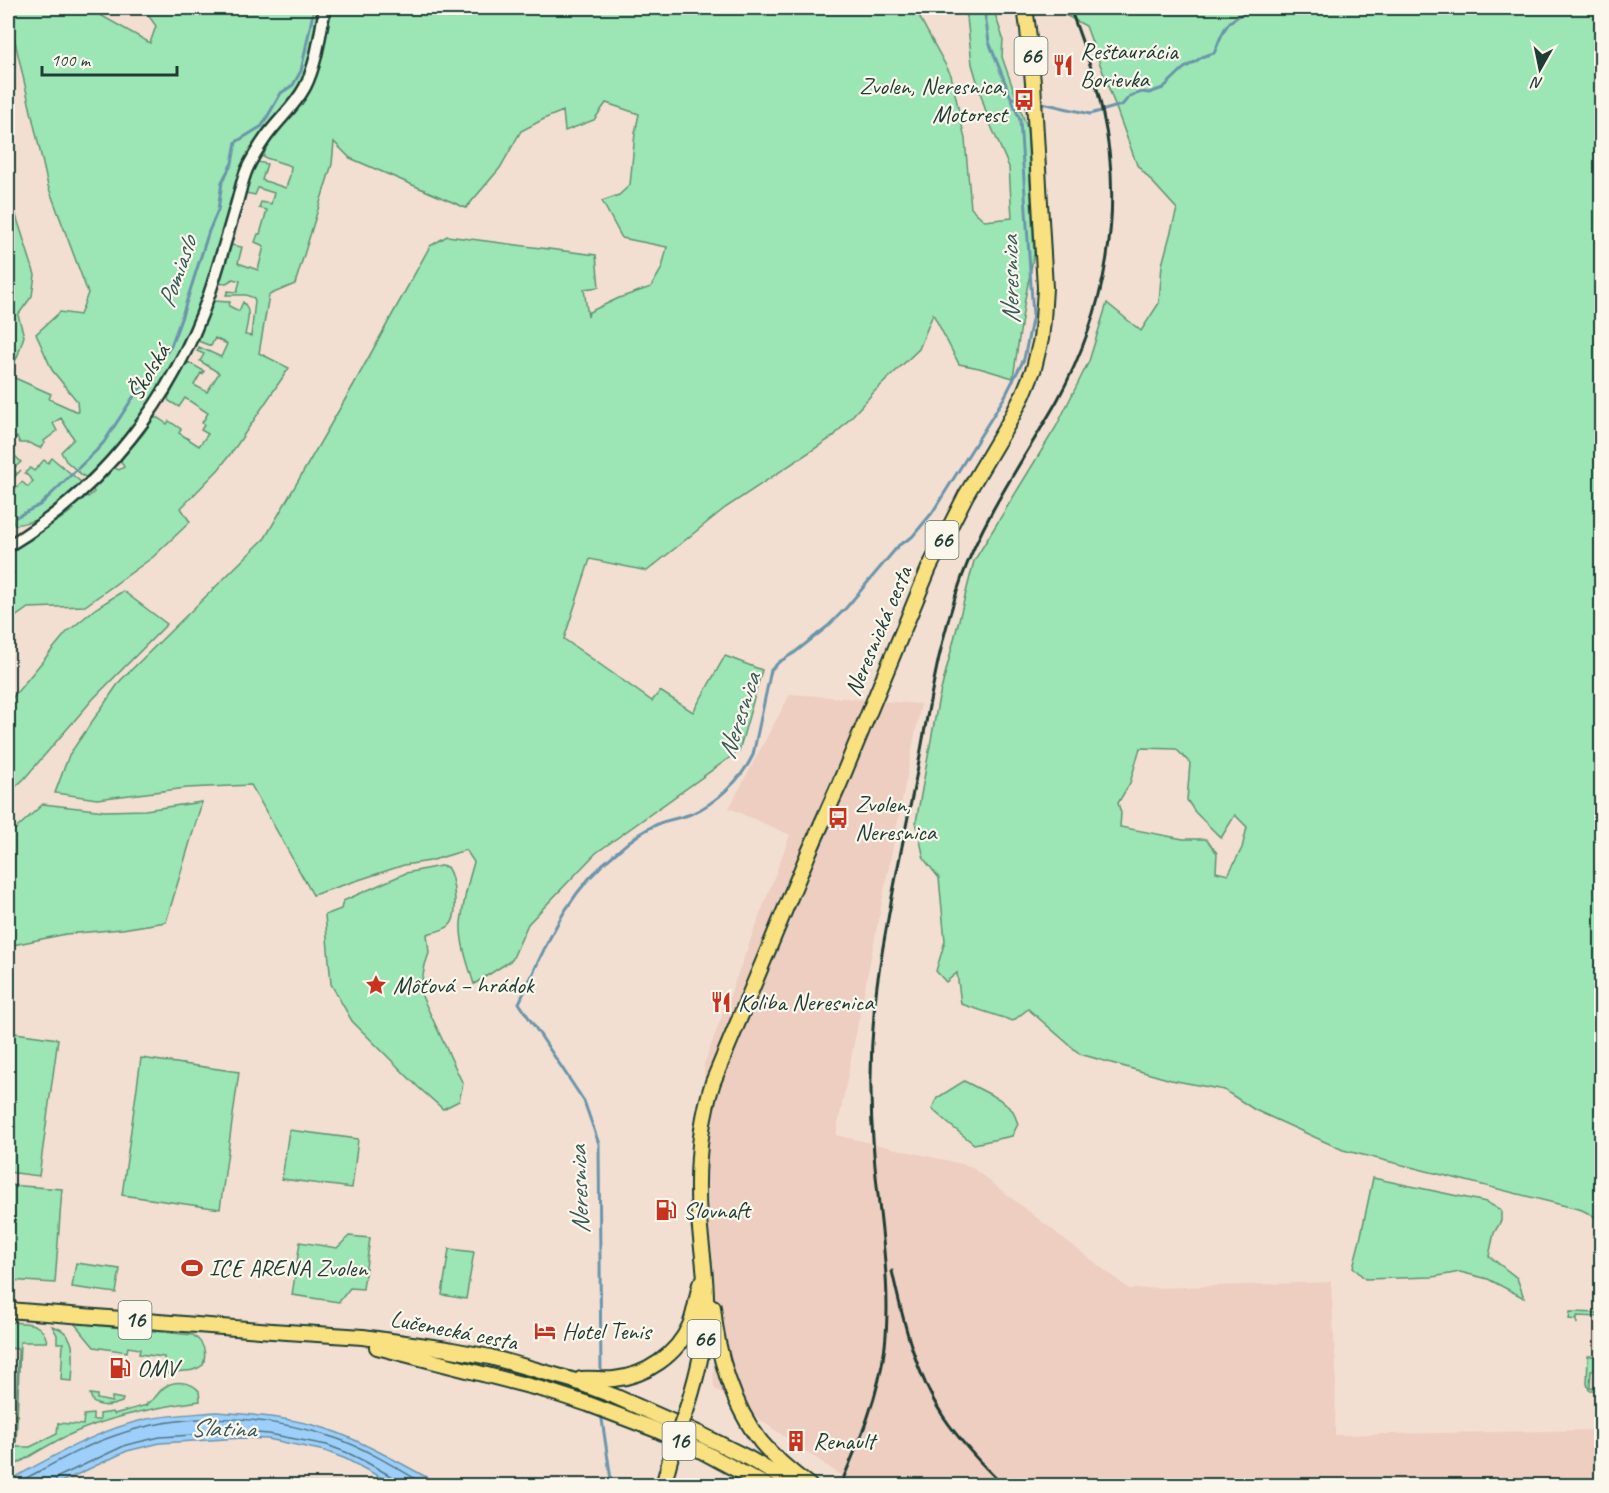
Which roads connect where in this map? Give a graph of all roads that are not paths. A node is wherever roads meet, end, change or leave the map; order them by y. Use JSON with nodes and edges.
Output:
{"nodes":[{"id":1,"x":325,"y":8,"type":"edge"},
{"id":2,"x":1025,"y":8,"type":"edge"},
{"id":3,"x":8,"y":546,"type":"edge"},
{"id":4,"x":703,"y":1267,"type":"junction"},
{"id":5,"x":8,"y":1310,"type":"edge"},
{"id":6,"x":330,"y":1335,"type":"junction"},
{"id":7,"x":586,"y":1382,"type":"junction"},
{"id":8,"x":739,"y":1470,"type":"junction"},
{"id":9,"x":663,"y":1485,"type":"edge"},
{"id":10,"x":748,"y":1485,"type":"edge"},
{"id":11,"x":767,"y":1485,"type":"edge"},
{"id":12,"x":796,"y":1485,"type":"edge"},
{"id":13,"x":810,"y":1485,"type":"edge"}],
"edges":[{"from":1,"to":3,"type":"street","name":"Školská"},
{"from":2,"to":4,"type":"main road","name":"Neresnická cesta","number":"66"},
{"from":4,"to":7,"type":"main road"},
{"from":4,"to":9,"type":"main road","number":"66","bridge":true},
{"from":4,"to":13,"type":"main road"},
{"from":5,"to":6,"type":"main road","name":"Lučenecká cesta","number":"16"},
{"from":6,"to":7,"type":"main road","name":"Lučenecká cesta","number":"16"},
{"from":6,"to":8,"type":"main road","name":"Lučenecká cesta","number":"16"},
{"from":7,"to":12,"type":"main road","name":"Lučenecká cesta","number":"16"},
{"from":8,"to":10,"type":"main road"},
{"from":8,"to":11,"type":"main road","name":"Lučenecká cesta","number":"16"}]}
